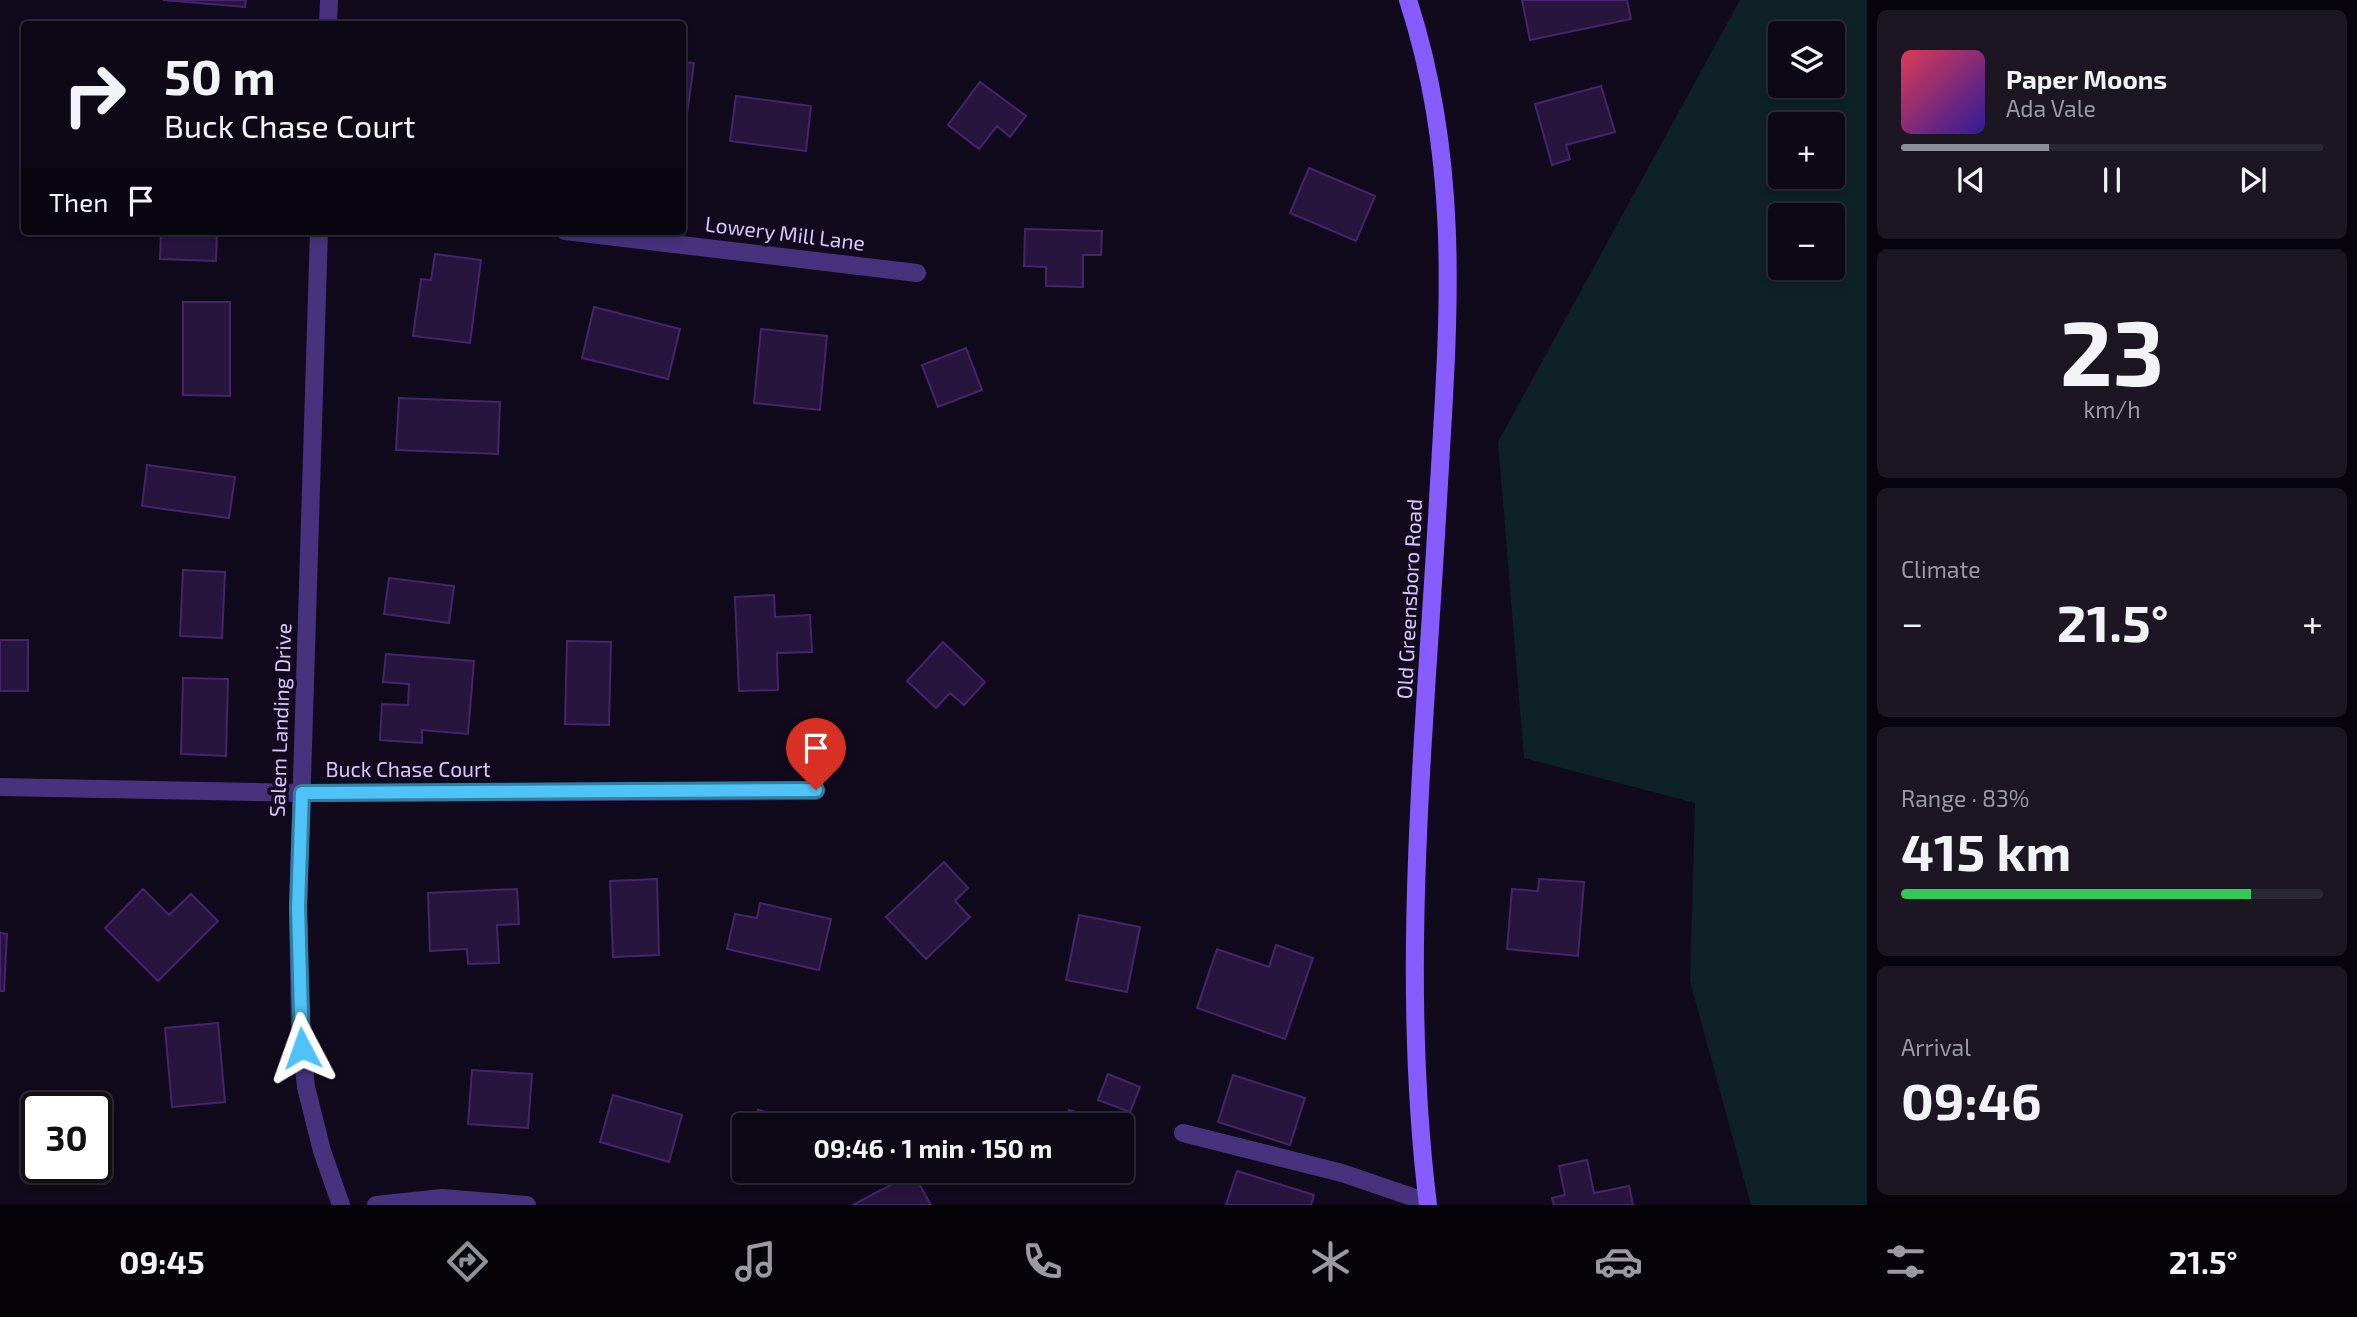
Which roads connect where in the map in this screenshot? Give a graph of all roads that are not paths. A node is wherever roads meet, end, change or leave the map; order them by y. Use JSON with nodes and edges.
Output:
{"nodes":[{"id":1,"x":329,"y":0,"type":"edge"},
{"id":2,"x":1408,"y":0,"type":"edge"},
{"id":3,"x":328,"y":21,"type":"edge"},
{"id":4,"x":319,"y":235,"type":"edge"},
{"id":5,"x":598,"y":235,"type":"edge"},
{"id":6,"x":916,"y":273,"type":"dead end"},
{"id":7,"x":0,"y":787,"type":"edge"},
{"id":8,"x":816,"y":790,"type":"dead end"},
{"id":9,"x":302,"y":793,"type":"junction"},
{"id":10,"x":1183,"y":1133,"type":"dead end"},
{"id":11,"x":1427,"y":1203,"type":"edge"},
{"id":12,"x":341,"y":1205,"type":"edge"},
{"id":13,"x":376,"y":1205,"type":"edge"},
{"id":14,"x":527,"y":1205,"type":"edge"}],
"edges":[{"from":1,"to":3,"type":"street"},
{"from":2,"to":11,"type":"main road","name":"Old Greensboro Road"},
{"from":4,"to":9,"type":"street","name":"Salem Landing Drive"},
{"from":5,"to":6,"type":"street","name":"Lowery Mill Lane"},
{"from":7,"to":9,"type":"street","name":"Buck Chase Court"},
{"from":8,"to":9,"type":"street","name":"Buck Chase Court"},
{"from":9,"to":12,"type":"street","name":"Salem Landing Drive"},
{"from":10,"to":11,"type":"street"},
{"from":13,"to":14,"type":"street"}]}
